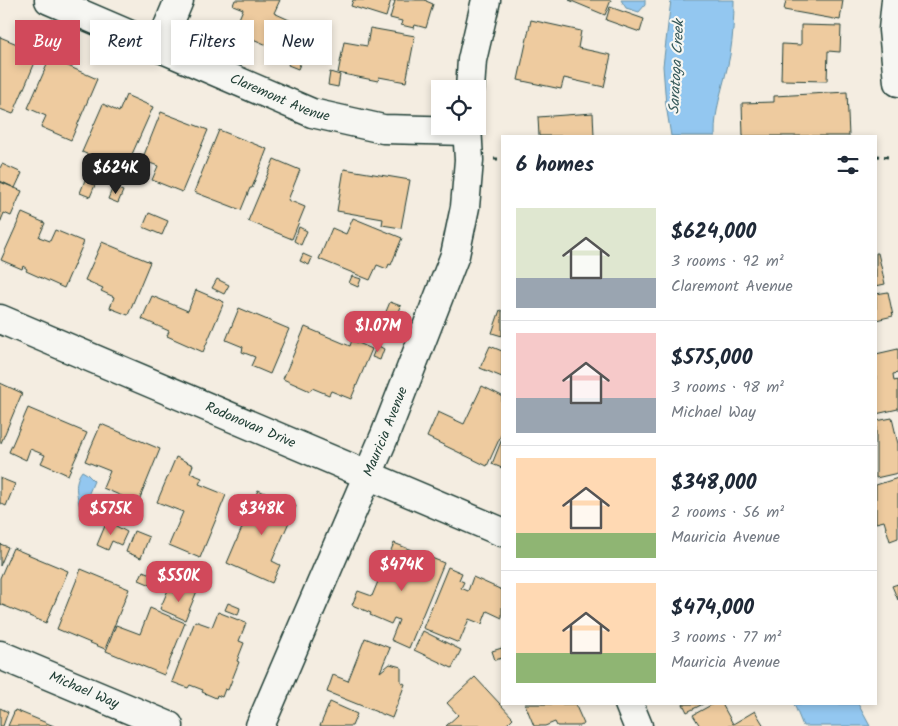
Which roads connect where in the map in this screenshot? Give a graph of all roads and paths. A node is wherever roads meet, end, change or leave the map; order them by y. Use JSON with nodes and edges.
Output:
{"nodes":[{"id":1,"x":49,"y":0,"type":"edge"},
{"id":2,"x":179,"y":0,"type":"edge"},
{"id":3,"x":486,"y":0,"type":"edge"},
{"id":4,"x":896,"y":0,"type":"edge"},
{"id":5,"x":95,"y":20,"type":"edge"},
{"id":6,"x":161,"y":43,"type":"edge"},
{"id":7,"x":161,"y":49,"type":"edge"},
{"id":8,"x":471,"y":80,"type":"edge"},
{"id":9,"x":898,"y":82,"type":"edge"},
{"id":10,"x":431,"y":128,"type":"edge"},
{"id":11,"x":467,"y":135,"type":"edge"},
{"id":12,"x":877,"y":156,"type":"edge"},
{"id":13,"x":889,"y":157,"type":"dead end"},
{"id":14,"x":501,"y":159,"type":"edge"},
{"id":15,"x":494,"y":160,"type":"dead end"},
{"id":16,"x":0,"y":319,"type":"edge"},
{"id":17,"x":368,"y":474,"type":"junction"},
{"id":18,"x":501,"y":532,"type":"edge"},
{"id":19,"x":0,"y":655,"type":"edge"},
{"id":20,"x":629,"y":705,"type":"edge"},
{"id":21,"x":169,"y":726,"type":"edge"},
{"id":22,"x":260,"y":726,"type":"edge"},
{"id":23,"x":638,"y":726,"type":"edge"}],
"edges":[{"from":1,"to":5,"type":"street","name":"Claremont Avenue"},
{"from":2,"to":6,"type":"street"},
{"from":3,"to":8,"type":"street"},
{"from":4,"to":9,"type":"street"},
{"from":7,"to":10,"type":"street","name":"Claremont Avenue"},
{"from":11,"to":17,"type":"street","name":"Mauricia Avenue"},
{"from":12,"to":13,"type":"path"},
{"from":14,"to":15,"type":"path"},
{"from":16,"to":17,"type":"street","name":"Rodonovan Drive"},
{"from":17,"to":18,"type":"street","name":"Rodonovan Drive"},
{"from":17,"to":22,"type":"street","name":"Mauricia Avenue"},
{"from":19,"to":21,"type":"street","name":"Michael Way"},
{"from":20,"to":23,"type":"street"}]}
